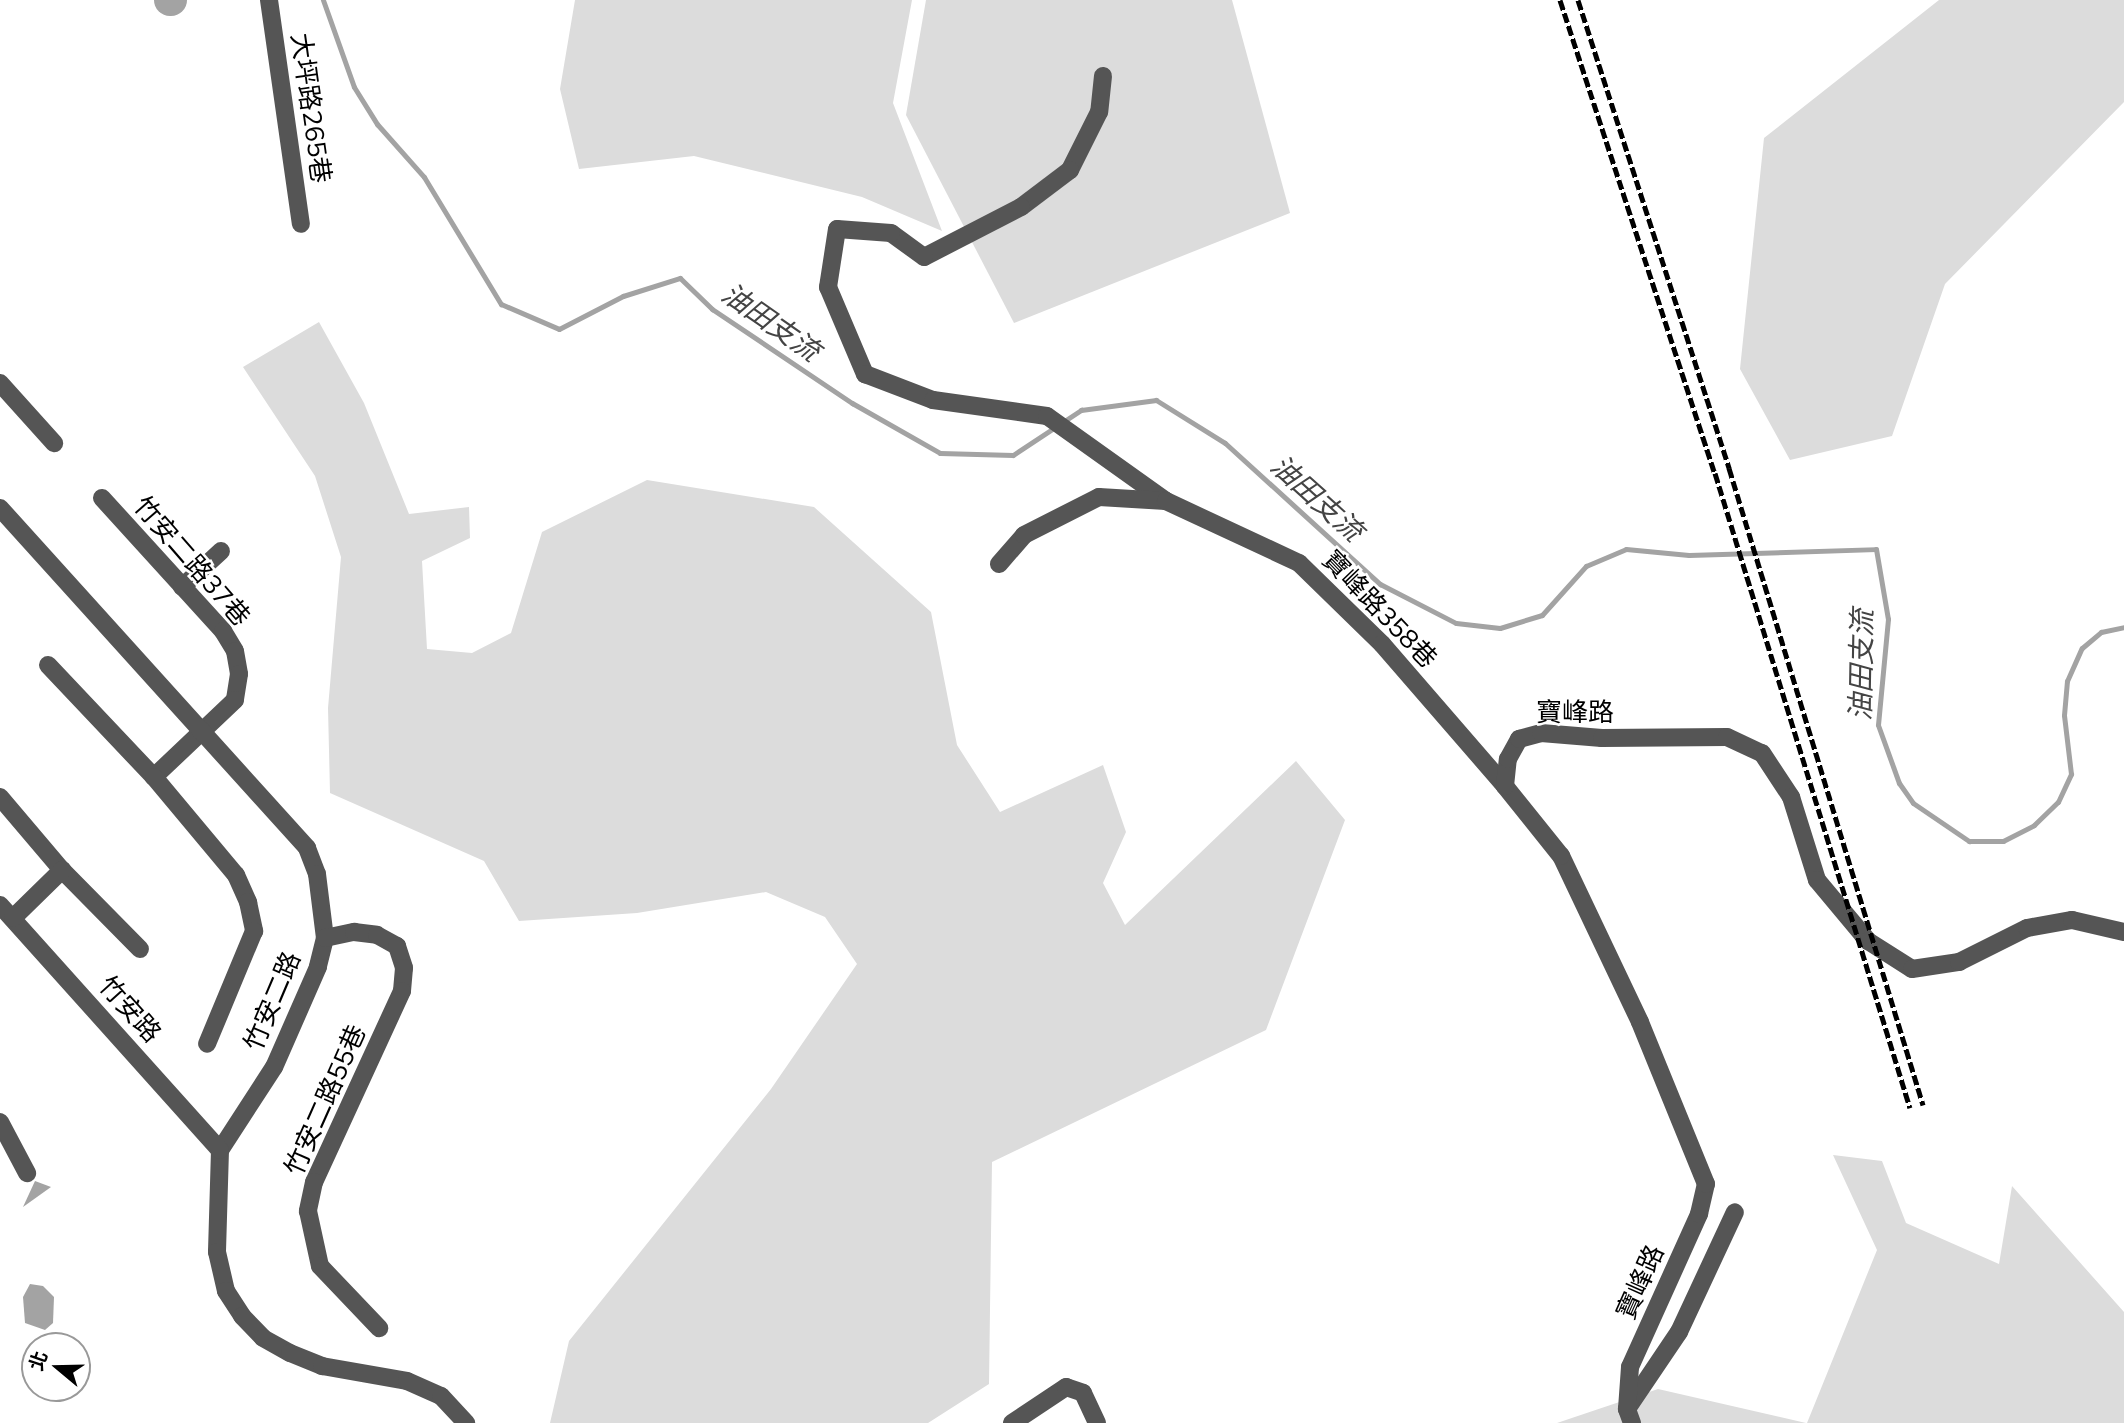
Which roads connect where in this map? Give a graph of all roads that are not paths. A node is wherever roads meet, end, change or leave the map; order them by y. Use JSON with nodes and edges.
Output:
{"nodes":[{"id":1,"x":268,"y":0,"type":"edge"},
{"id":2,"x":1102,"y":76,"type":"dead end"},
{"id":3,"x":301,"y":224,"type":"dead end"},
{"id":4,"x":0,"y":383,"type":"edge"},
{"id":5,"x":54,"y":443,"type":"dead end"},
{"id":6,"x":102,"y":498,"type":"dead end"},
{"id":7,"x":1166,"y":501,"type":"junction"},
{"id":8,"x":0,"y":508,"type":"edge"},
{"id":9,"x":221,"y":551,"type":"dead end"},
{"id":10,"x":999,"y":564,"type":"dead end"},
{"id":11,"x":182,"y":587,"type":"junction"},
{"id":12,"x":48,"y":665,"type":"dead end"},
{"id":13,"x":205,"y":733,"type":"junction"},
{"id":14,"x":154,"y":777,"type":"junction"},
{"id":15,"x":1504,"y":786,"type":"junction"},
{"id":16,"x":0,"y":797,"type":"edge"},
{"id":17,"x":62,"y":870,"type":"junction"},
{"id":18,"x":6,"y":911,"type":"edge"},
{"id":19,"x":2124,"y":932,"type":"edge"},
{"id":20,"x":325,"y":938,"type":"junction"},
{"id":21,"x":140,"y":949,"type":"dead end"},
{"id":22,"x":206,"y":1044,"type":"dead end"},
{"id":23,"x":0,"y":1122,"type":"edge"},
{"id":24,"x":220,"y":1150,"type":"junction"},
{"id":25,"x":27,"y":1173,"type":"dead end"},
{"id":26,"x":1735,"y":1212,"type":"dead end"},
{"id":27,"x":379,"y":1328,"type":"dead end"},
{"id":28,"x":1629,"y":1416,"type":"edge"},
{"id":29,"x":466,"y":1423,"type":"edge"},
{"id":30,"x":1012,"y":1423,"type":"edge"},
{"id":31,"x":1097,"y":1423,"type":"edge"}],
"edges":[{"from":1,"to":3,"type":"street","name":"大坪路265巷"},
{"from":2,"to":7,"type":"street"},
{"from":4,"to":5,"type":"street"},
{"from":6,"to":11,"type":"street","name":"竹安二路37巷"},
{"from":7,"to":10,"type":"street","name":"寶峰路358巷"},
{"from":7,"to":15,"type":"street","name":"寶峰路358巷"},
{"from":8,"to":13,"type":"street","name":"竹安二路"},
{"from":9,"to":11,"type":"street"},
{"from":11,"to":13,"type":"street","name":"竹安二路37巷"},
{"from":12,"to":14,"type":"street"},
{"from":13,"to":14,"type":"street","name":"竹安二路37巷"},
{"from":13,"to":20,"type":"street","name":"竹安二路"},
{"from":14,"to":22,"type":"street"},
{"from":15,"to":19,"type":"street","name":"寶峰路"},
{"from":15,"to":28,"type":"street","name":"寶峰路"},
{"from":16,"to":17,"type":"street"},
{"from":17,"to":18,"type":"street"},
{"from":17,"to":21,"type":"street"},
{"from":18,"to":24,"type":"street","name":"竹安路"},
{"from":20,"to":24,"type":"street","name":"竹安二路"},
{"from":20,"to":27,"type":"street","name":"竹安二路55巷"},
{"from":23,"to":25,"type":"street"},
{"from":24,"to":29,"type":"street"},
{"from":26,"to":28,"type":"street"},
{"from":30,"to":31,"type":"street"}]}
